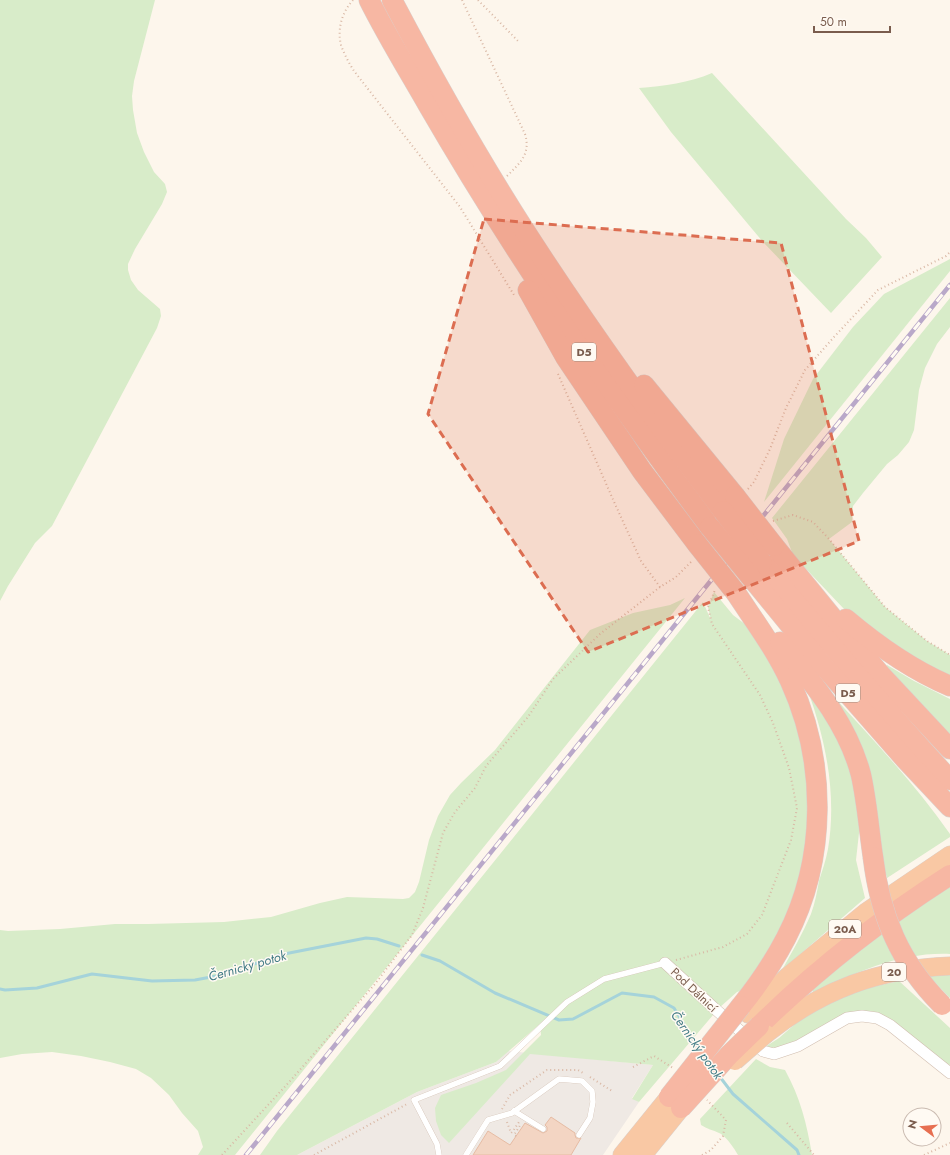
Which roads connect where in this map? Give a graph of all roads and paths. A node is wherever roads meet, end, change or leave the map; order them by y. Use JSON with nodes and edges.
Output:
{"nodes":[{"id":1,"x":353,"y":0,"type":"edge"},
{"id":2,"x":369,"y":0,"type":"edge"},
{"id":3,"x":462,"y":0,"type":"edge"},
{"id":4,"x":478,"y":0,"type":"edge"},
{"id":5,"x":396,"y":8,"type":"edge"},
{"id":6,"x":518,"y":41,"type":"dead end"},
{"id":7,"x":453,"y":148,"type":"junction"},
{"id":8,"x":475,"y":166,"type":"junction"},
{"id":9,"x":498,"y":185,"type":"junction"},
{"id":10,"x":950,"y":252,"type":"edge"},
{"id":11,"x":514,"y":295,"type":"dead end"},
{"id":12,"x":556,"y":370,"type":"dead end"},
{"id":13,"x":734,"y":500,"type":"junction"},
{"id":14,"x":774,"y":546,"type":"junction"},
{"id":15,"x":697,"y":549,"type":"junction"},
{"id":16,"x":756,"y":569,"type":"junction"},
{"id":17,"x":660,"y":587,"type":"junction"},
{"id":18,"x":736,"y":593,"type":"junction"},
{"id":19,"x":950,"y":686,"type":"edge"},
{"id":20,"x":950,"y":749,"type":"edge"},
{"id":21,"x":950,"y":780,"type":"edge"},
{"id":22,"x":950,"y":807,"type":"edge"},
{"id":23,"x":950,"y":855,"type":"edge"},
{"id":24,"x":950,"y":875,"type":"edge"},
{"id":25,"x":665,"y":963,"type":"joint"},
{"id":26,"x":950,"y":966,"type":"edge"},
{"id":27,"x":946,"y":1008,"type":"edge"},
{"id":28,"x":753,"y":1020,"type":"junction"},
{"id":29,"x":950,"y":1073,"type":"edge"},
{"id":30,"x":414,"y":1100,"type":"junction"},
{"id":31,"x":675,"y":1102,"type":"junction"},
{"id":32,"x":514,"y":1111,"type":"junction"},
{"id":33,"x":787,"y":1123,"type":"dead end"},
{"id":34,"x":543,"y":1129,"type":"dead end"},
{"id":35,"x":511,"y":1133,"type":"dead end"},
{"id":36,"x":514,"y":1135,"type":"dead end"},
{"id":37,"x":579,"y":1135,"type":"dead end"},
{"id":38,"x":950,"y":1143,"type":"edge"},
{"id":39,"x":222,"y":1155,"type":"edge"},
{"id":40,"x":314,"y":1155,"type":"edge"},
{"id":41,"x":439,"y":1155,"type":"edge"},
{"id":42,"x":466,"y":1155,"type":"edge"},
{"id":43,"x":622,"y":1155,"type":"edge"},
{"id":44,"x":643,"y":1155,"type":"edge"},
{"id":45,"x":814,"y":1155,"type":"edge"},
{"id":46,"x":924,"y":1155,"type":"edge"}],
"edges":[{"from":1,"to":11,"type":"path"},
{"from":2,"to":7,"type":"highway","number":"D5"},
{"from":3,"to":9,"type":"path"},
{"from":4,"to":6,"type":"path"},
{"from":5,"to":8,"type":"highway","number":"D5"},
{"from":7,"to":8,"type":"highway","number":"D5"},
{"from":7,"to":15,"type":"highway"},
{"from":8,"to":9,"type":"highway","number":"D5"},
{"from":8,"to":16,"type":"highway","number":"D5","bridge":true},
{"from":9,"to":13,"type":"highway","number":"D5"},
{"from":10,"to":13,"type":"path"},
{"from":12,"to":17,"type":"path"},
{"from":13,"to":14,"type":"highway","bridge":true},
{"from":13,"to":16,"type":"highway","number":"D5","bridge":true},
{"from":14,"to":19,"type":"highway"},
{"from":14,"to":20,"type":"highway"},
{"from":15,"to":17,"type":"path"},
{"from":15,"to":18,"type":"highway","bridge":true},
{"from":16,"to":21,"type":"highway","number":"D5"},
{"from":16,"to":22,"type":"highway","number":"D5"},
{"from":17,"to":39,"type":"path"},
{"from":18,"to":27,"type":"highway","bridge":true},
{"from":18,"to":28,"type":"highway"},
{"from":23,"to":28,"type":"highway","number":"20A"},
{"from":24,"to":28,"type":"highway"},
{"from":25,"to":29,"type":"street","name":"Pod Dálnicí"},
{"from":25,"to":30,"type":"lane","name":"Pod Dálnicí"},
{"from":26,"to":28,"type":"highway","number":"20"},
{"from":28,"to":31,"type":"highway","bridge":true},
{"from":28,"to":31,"type":"highway","bridge":true},
{"from":30,"to":40,"type":"path"},
{"from":30,"to":41,"type":"lane"},
{"from":31,"to":43,"type":"highway"},
{"from":31,"to":44,"type":"highway"},
{"from":32,"to":34,"type":"lane"},
{"from":32,"to":37,"type":"lane"},
{"from":32,"to":42,"type":"lane"},
{"from":33,"to":45,"type":"path"},
{"from":35,"to":36,"type":"path"},
{"from":38,"to":46,"type":"path"}]}
